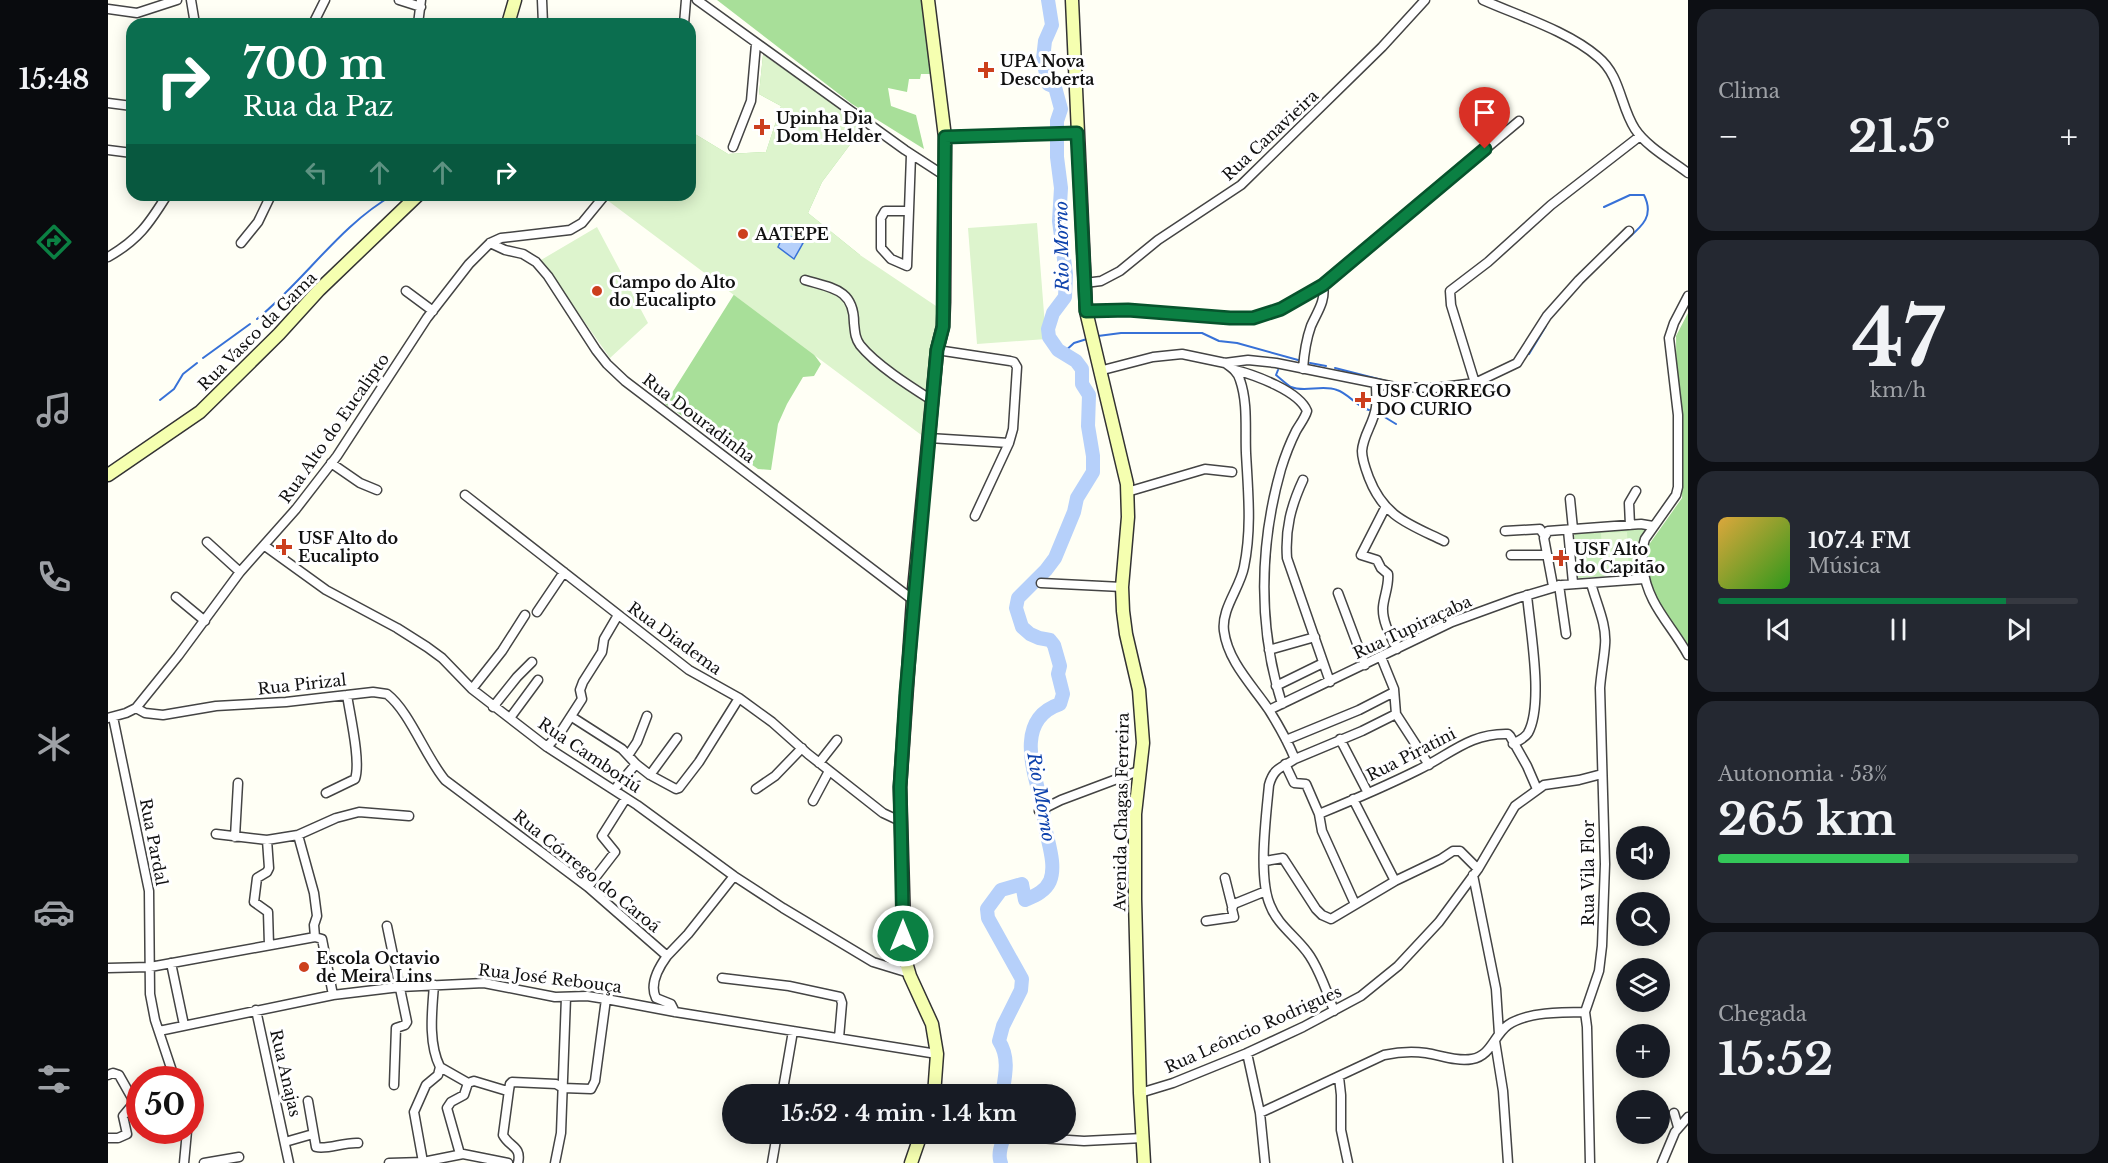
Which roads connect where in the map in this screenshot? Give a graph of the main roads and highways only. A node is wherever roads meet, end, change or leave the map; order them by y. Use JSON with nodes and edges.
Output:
{"nodes":[{"id":1,"x":514,"y":0,"type":"edge"},
{"id":2,"x":928,"y":0,"type":"edge"},
{"id":3,"x":1072,"y":0,"type":"edge"},
{"id":4,"x":510,"y":18,"type":"edge"},
{"id":5,"x":412,"y":201,"type":"edge"},
{"id":6,"x":108,"y":475,"type":"edge"},
{"id":7,"x":935,"y":1084,"type":"edge"},
{"id":8,"x":918,"y":1144,"type":"edge"},
{"id":9,"x":911,"y":1163,"type":"edge"},
{"id":10,"x":1144,"y":1163,"type":"edge"}],
"edges":[{"from":1,"to":4,"type":"main road"},
{"from":2,"to":7,"type":"main road"},
{"from":3,"to":10,"type":"main road","name":"Avenida Chagas Ferreira"},
{"from":5,"to":6,"type":"main road","name":"Rua Vasco da Gama"},
{"from":8,"to":9,"type":"main road"}]}
